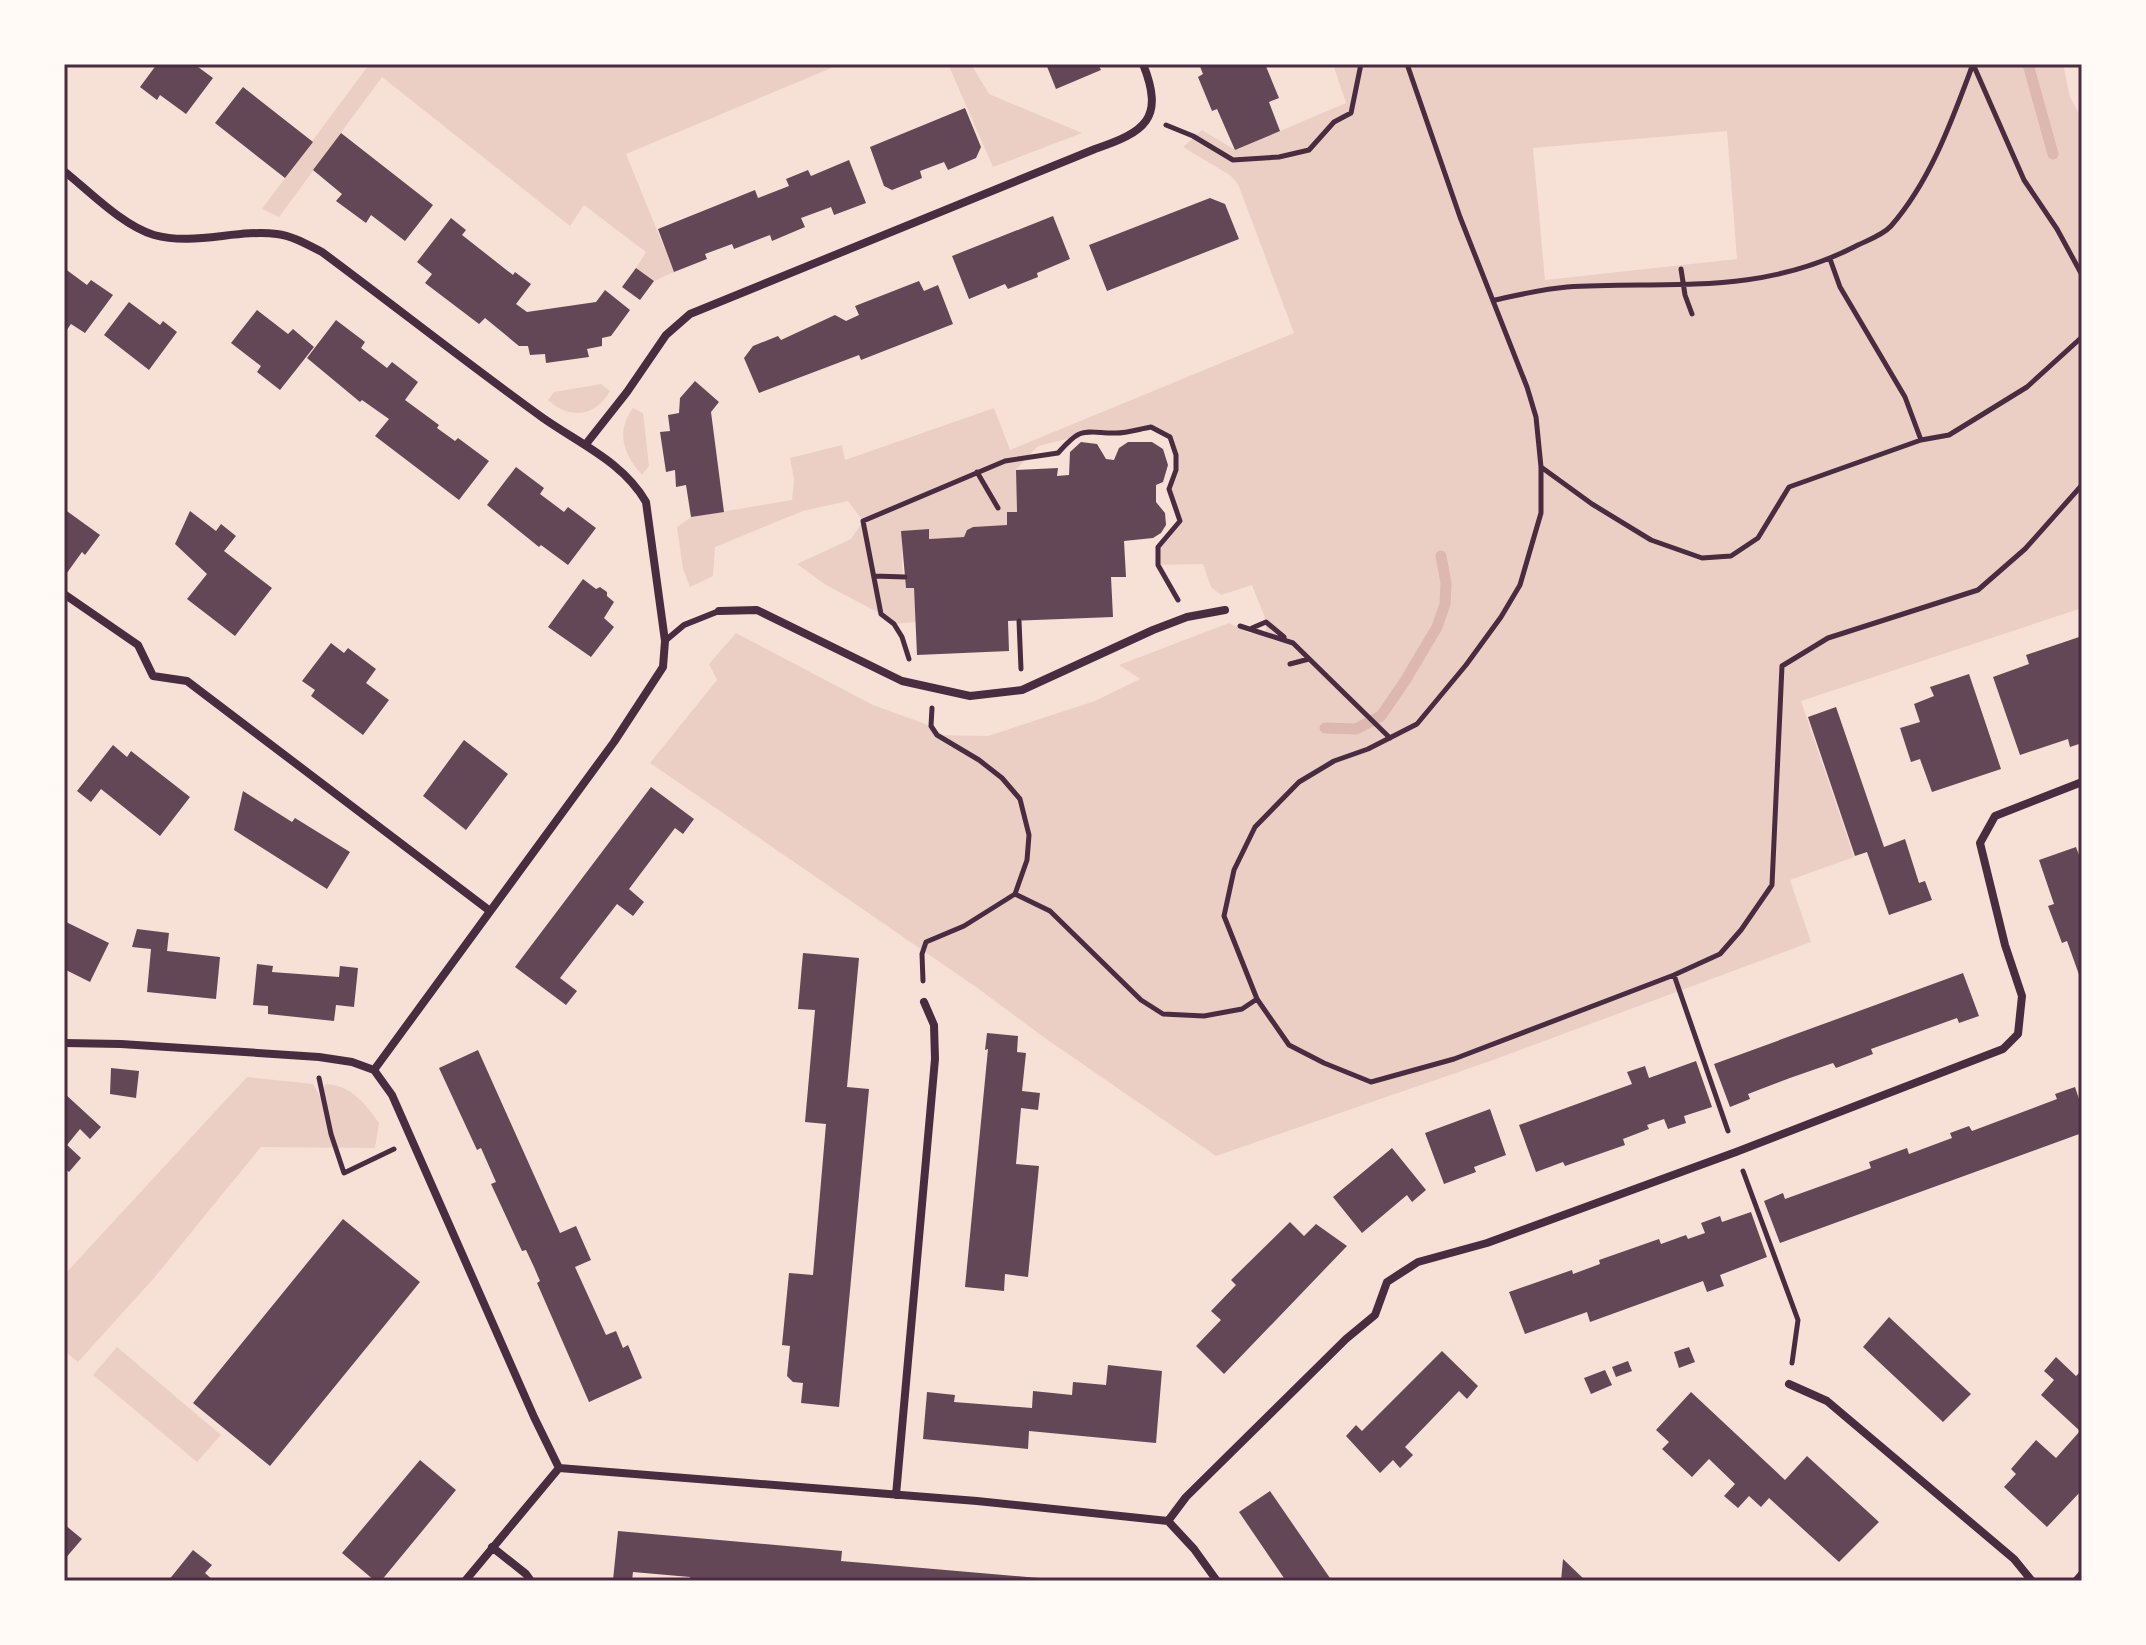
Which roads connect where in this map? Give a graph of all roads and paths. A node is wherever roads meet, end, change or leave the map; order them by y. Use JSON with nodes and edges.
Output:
{"nodes":[{"id":1,"x":1143,"y":64,"type":"edge"},
{"id":2,"x":1361,"y":64,"type":"edge"},
{"id":3,"x":1407,"y":64,"type":"edge"},
{"id":4,"x":1973,"y":64,"type":"edge"},
{"id":5,"x":1149,"y":118,"type":"junction"},
{"id":6,"x":64,"y":171,"type":"edge"},
{"id":7,"x":1830,"y":259,"type":"junction"},
{"id":8,"x":1681,"y":269,"type":"dead end"},
{"id":9,"x":2082,"y":275,"type":"edge"},
{"id":10,"x":1684,"y":285,"type":"junction"},
{"id":11,"x":1495,"y":300,"type":"junction"},
{"id":12,"x":1692,"y":314,"type":"dead end"},
{"id":13,"x":2082,"y":337,"type":"edge"},
{"id":14,"x":1921,"y":440,"type":"junction"},
{"id":15,"x":586,"y":444,"type":"junction"},
{"id":16,"x":1541,"y":467,"type":"junction"},
{"id":17,"x":977,"y":472,"type":"junction"},
{"id":18,"x":2082,"y":485,"type":"edge"},
{"id":19,"x":998,"y":508,"type":"dead end"},
{"id":20,"x":874,"y":576,"type":"junction"},
{"id":21,"x":905,"y":577,"type":"dead end"},
{"id":22,"x":64,"y":594,"type":"edge"},
{"id":23,"x":1225,"y":610,"type":"joint"},
{"id":24,"x":719,"y":611,"type":"joint"},
{"id":25,"x":1187,"y":617,"type":"junction"},
{"id":26,"x":1019,"y":621,"type":"dead end"},
{"id":27,"x":1251,"y":628,"type":"junction"},
{"id":28,"x":665,"y":641,"type":"junction"},
{"id":29,"x":1287,"y":641,"type":"junction"},
{"id":30,"x":1310,"y":658,"type":"junction"},
{"id":31,"x":910,"y":664,"type":"dead end"},
{"id":32,"x":1290,"y":664,"type":"dead end"},
{"id":33,"x":1022,"y":690,"type":"junction"},
{"id":34,"x":937,"y":691,"type":"junction"},
{"id":35,"x":1390,"y":738,"type":"junction"},
{"id":36,"x":2082,"y":782,"type":"edge"},
{"id":37,"x":1015,"y":894,"type":"junction"},
{"id":38,"x":490,"y":911,"type":"junction"},
{"id":39,"x":1674,"y":975,"type":"junction"},
{"id":40,"x":1257,"y":999,"type":"junction"},
{"id":41,"x":924,"y":1002,"type":"joint"},
{"id":42,"x":64,"y":1043,"type":"edge"},
{"id":43,"x":319,"y":1057,"type":"junction"},
{"id":44,"x":374,"y":1070,"type":"junction"},
{"id":45,"x":412,"y":1141,"type":"junction"},
{"id":46,"x":1736,"y":1152,"type":"junction"},
{"id":47,"x":1789,"y":1384,"type":"joint"},
{"id":48,"x":559,"y":1468,"type":"junction"},
{"id":49,"x":896,"y":1495,"type":"junction"},
{"id":50,"x":1168,"y":1521,"type":"junction"},
{"id":51,"x":492,"y":1547,"type":"junction"},
{"id":52,"x":2082,"y":1574,"type":"edge"},
{"id":53,"x":465,"y":1581,"type":"edge"},
{"id":54,"x":531,"y":1581,"type":"edge"},
{"id":55,"x":1217,"y":1581,"type":"edge"},
{"id":56,"x":2032,"y":1581,"type":"edge"},
{"id":57,"x":2076,"y":1581,"type":"edge"}],
"edges":[{"from":1,"to":5,"type":"street"},
{"from":2,"to":5,"type":"path"},
{"from":3,"to":11,"type":"path"},
{"from":4,"to":7,"type":"path"},
{"from":4,"to":9,"type":"path"},
{"from":5,"to":15,"type":"street"},
{"from":6,"to":15,"type":"street"},
{"from":7,"to":10,"type":"path"},
{"from":7,"to":14,"type":"path"},
{"from":8,"to":10,"type":"path"},
{"from":10,"to":11,"type":"path"},
{"from":10,"to":12,"type":"path"},
{"from":11,"to":16,"type":"path"},
{"from":13,"to":14,"type":"path"},
{"from":14,"to":16,"type":"path"},
{"from":15,"to":28,"type":"street"},
{"from":16,"to":35,"type":"path"},
{"from":17,"to":19,"type":"path"},
{"from":17,"to":20,"type":"path"},
{"from":17,"to":25,"type":"path"},
{"from":18,"to":39,"type":"path"},
{"from":20,"to":21,"type":"path"},
{"from":20,"to":31,"type":"path"},
{"from":22,"to":38,"type":"street"},
{"from":23,"to":25,"type":"street"},
{"from":23,"to":27,"type":"path"},
{"from":24,"to":28,"type":"lane"},
{"from":24,"to":34,"type":"street"},
{"from":25,"to":33,"type":"street"},
{"from":26,"to":33,"type":"path"},
{"from":27,"to":29,"type":"path"},
{"from":27,"to":29,"type":"path"},
{"from":28,"to":38,"type":"street"},
{"from":29,"to":30,"type":"path"},
{"from":30,"to":32,"type":"path"},
{"from":30,"to":35,"type":"path"},
{"from":33,"to":34,"type":"street"},
{"from":34,"to":37,"type":"path"},
{"from":35,"to":40,"type":"path"},
{"from":36,"to":46,"type":"street"},
{"from":37,"to":40,"type":"path"},
{"from":37,"to":41,"type":"path"},
{"from":38,"to":44,"type":"street"},
{"from":39,"to":40,"type":"path"},
{"from":39,"to":46,"type":"path"},
{"from":41,"to":49,"type":"street"},
{"from":42,"to":43,"type":"street"},
{"from":43,"to":44,"type":"street"},
{"from":43,"to":45,"type":"path"},
{"from":44,"to":45,"type":"street"},
{"from":45,"to":48,"type":"street"},
{"from":46,"to":47,"type":"path"},
{"from":46,"to":50,"type":"street"},
{"from":47,"to":56,"type":"street"},
{"from":48,"to":49,"type":"street"},
{"from":48,"to":51,"type":"street"},
{"from":49,"to":50,"type":"street"},
{"from":50,"to":55,"type":"street"},
{"from":51,"to":53,"type":"street"},
{"from":51,"to":54,"type":"street"},
{"from":52,"to":57,"type":"street"}]}
